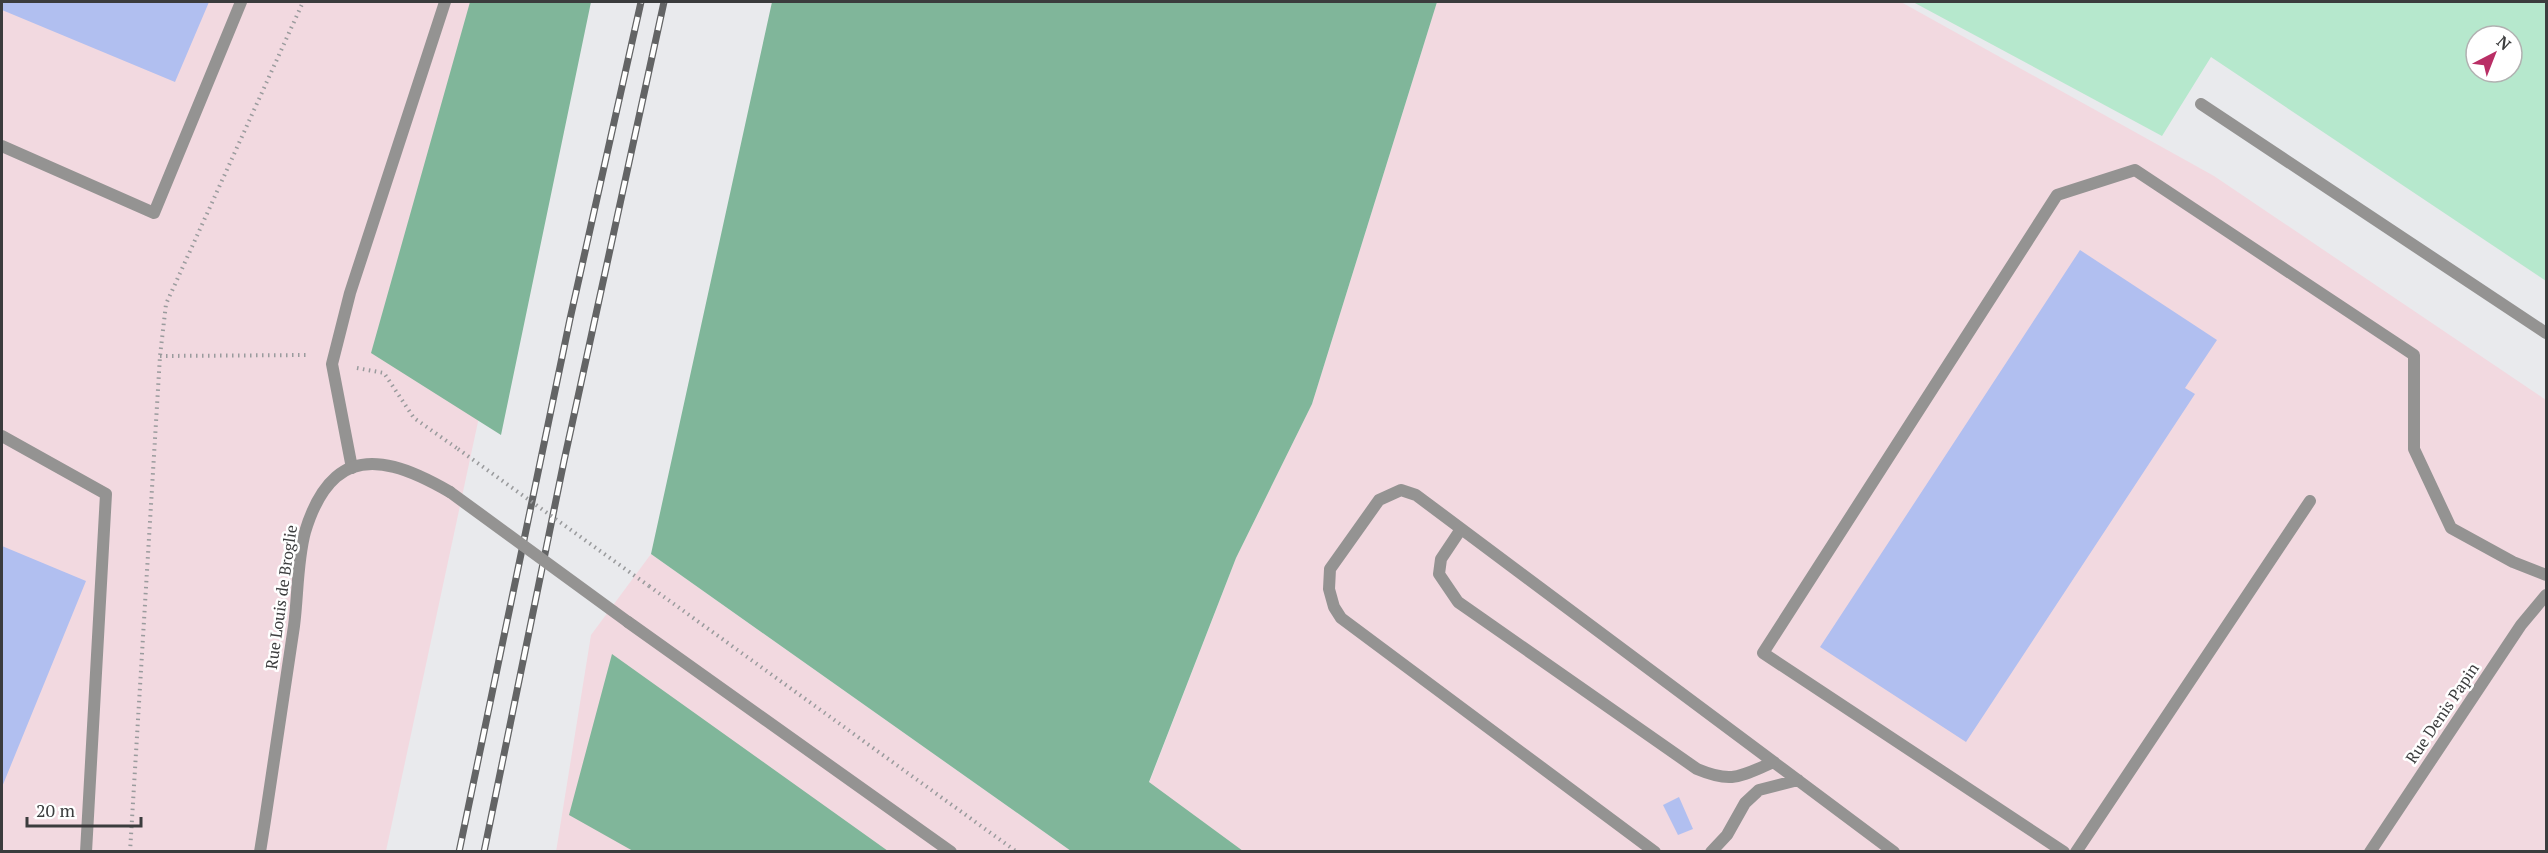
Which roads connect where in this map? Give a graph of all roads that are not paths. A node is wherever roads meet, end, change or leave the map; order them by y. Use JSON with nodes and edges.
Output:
{"nodes":[{"id":1,"x":241,"y":2,"type":"edge"},
{"id":2,"x":444,"y":2,"type":"edge"},
{"id":3,"x":2201,"y":104,"type":"dead end"},
{"id":4,"x":2,"y":146,"type":"edge"},
{"id":5,"x":2547,"y":333,"type":"edge"},
{"id":6,"x":2,"y":436,"type":"edge"},
{"id":7,"x":352,"y":468,"type":"junction"},
{"id":8,"x":2310,"y":501,"type":"dead end"},
{"id":9,"x":1461,"y":529,"type":"junction"},
{"id":10,"x":2547,"y":575,"type":"edge"},
{"id":11,"x":2547,"y":595,"type":"edge"},
{"id":12,"x":1774,"y":762,"type":"junction"},
{"id":13,"x":1798,"y":780,"type":"junction"},
{"id":14,"x":86,"y":852,"type":"edge"},
{"id":15,"x":260,"y":852,"type":"edge"},
{"id":16,"x":951,"y":852,"type":"edge"},
{"id":17,"x":1655,"y":852,"type":"edge"},
{"id":18,"x":1711,"y":852,"type":"edge"},
{"id":19,"x":1894,"y":852,"type":"edge"},
{"id":20,"x":2064,"y":852,"type":"edge"},
{"id":21,"x":2076,"y":852,"type":"edge"},
{"id":22,"x":2370,"y":852,"type":"edge"}],
"edges":[{"from":1,"to":4,"type":"street"},
{"from":2,"to":7,"type":"street"},
{"from":3,"to":5,"type":"street"},
{"from":6,"to":14,"type":"street"},
{"from":7,"to":15,"type":"street","name":"Rue Louis de Broglie"},
{"from":7,"to":16,"type":"street","bridge":true},
{"from":8,"to":21,"type":"street"},
{"from":9,"to":12,"type":"street"},
{"from":9,"to":12,"type":"street"},
{"from":9,"to":17,"type":"street"},
{"from":10,"to":20,"type":"street"},
{"from":11,"to":22,"type":"street","name":"Rue Denis Papin"},
{"from":12,"to":13,"type":"street"},
{"from":13,"to":18,"type":"street"},
{"from":13,"to":19,"type":"street"}]}
